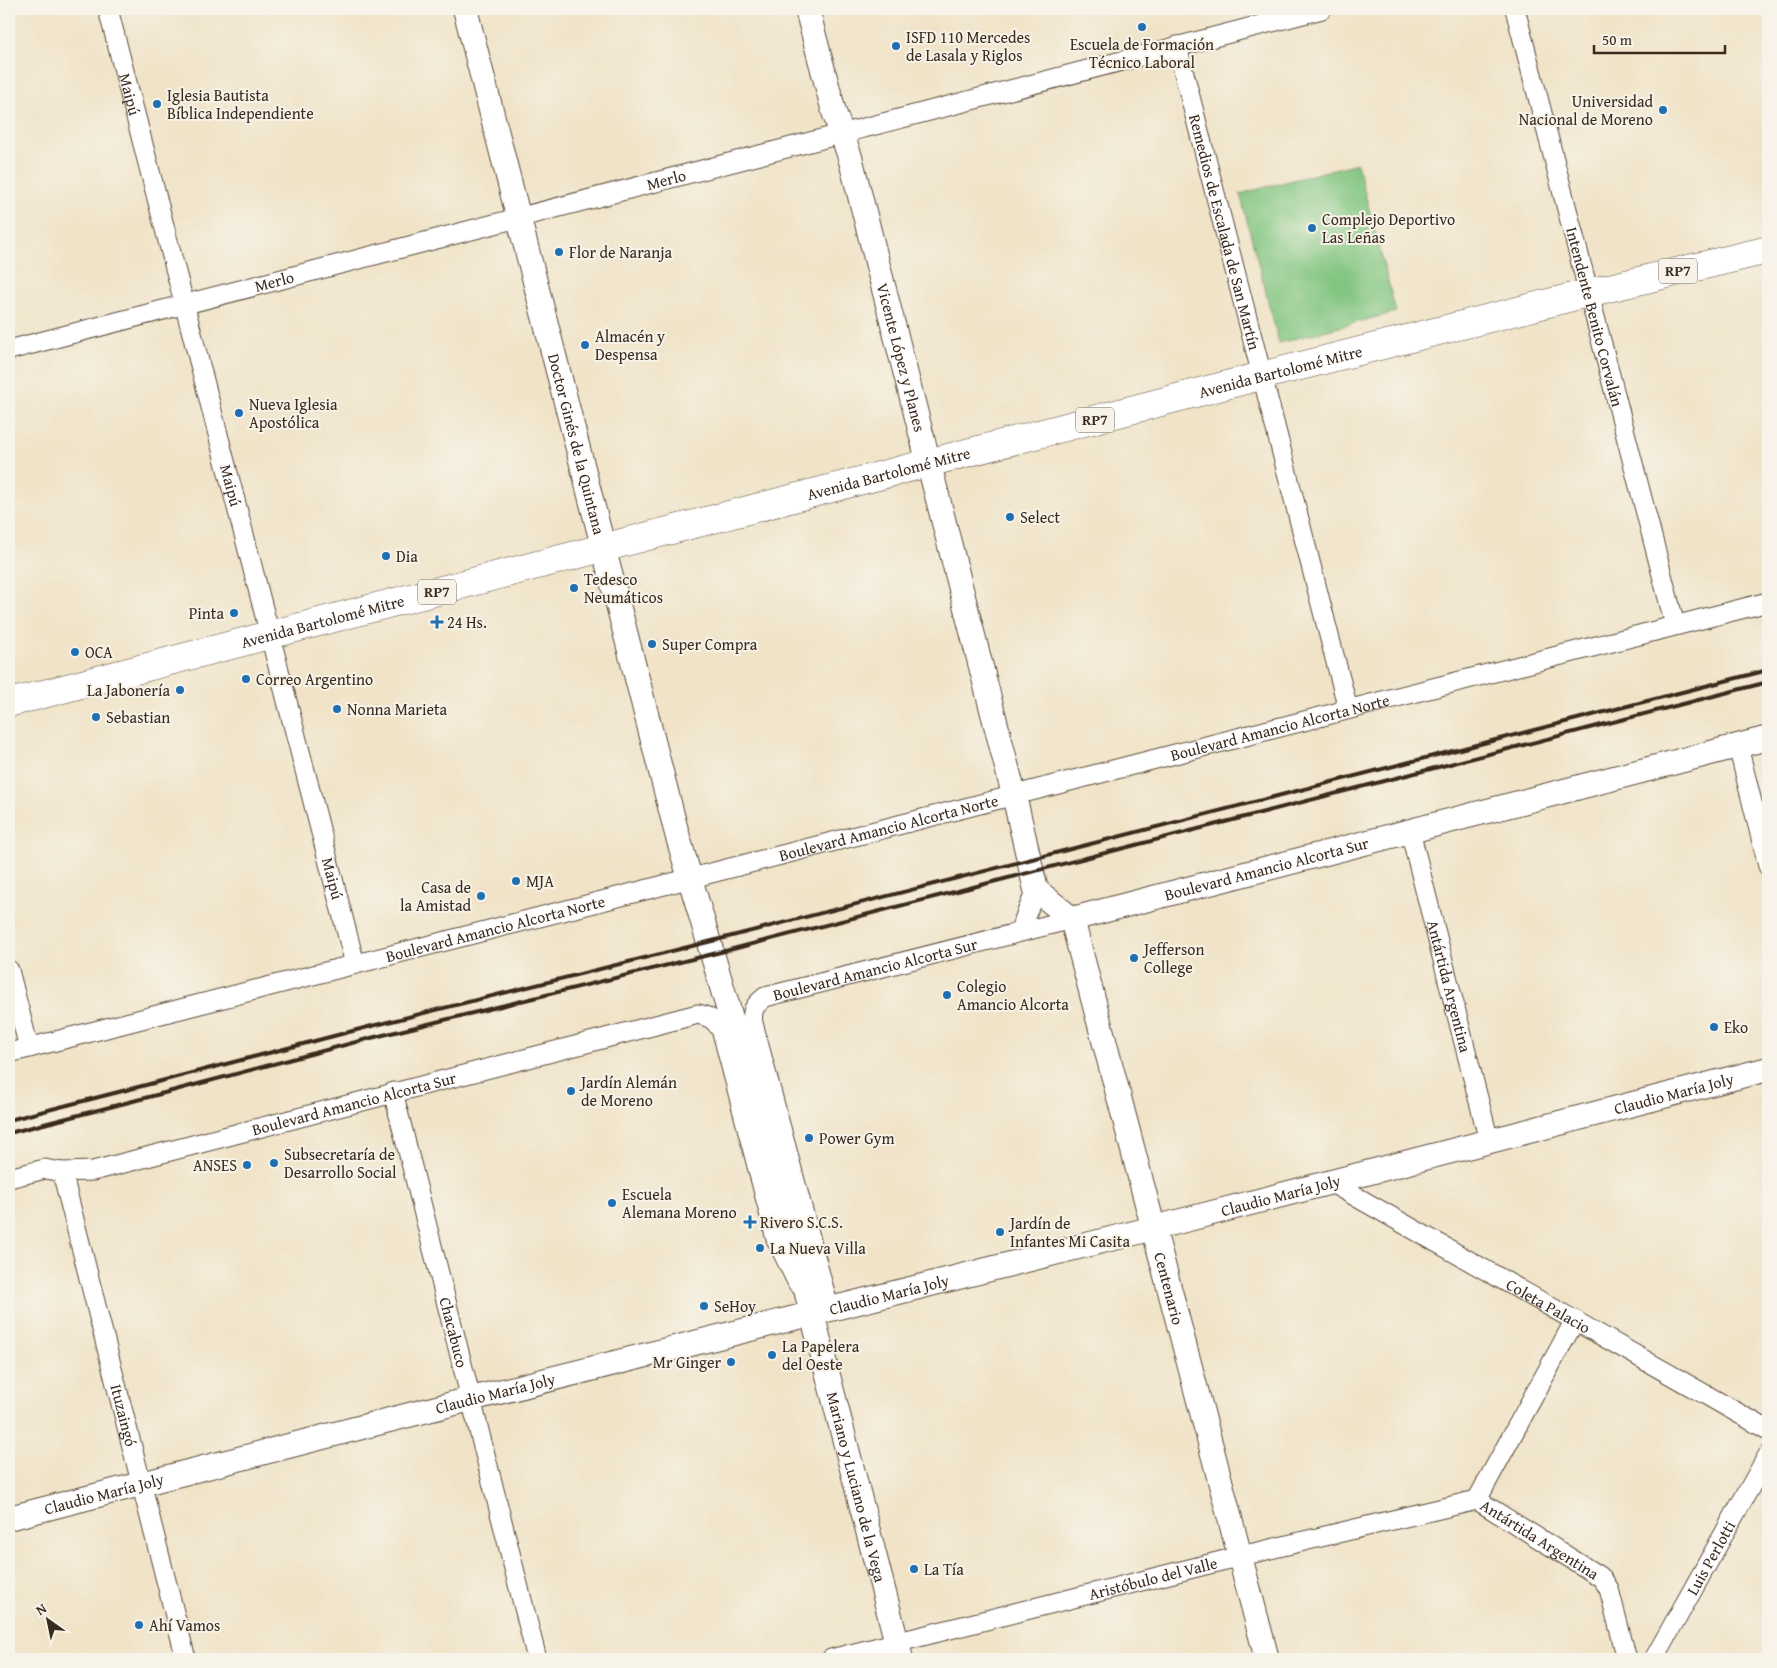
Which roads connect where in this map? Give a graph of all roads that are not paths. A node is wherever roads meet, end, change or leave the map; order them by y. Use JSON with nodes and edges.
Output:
{"nodes":[{"id":1,"x":108,"y":9,"type":"edge"},
{"id":2,"x":465,"y":9,"type":"edge"},
{"id":3,"x":807,"y":9,"type":"edge"},
{"id":4,"x":1322,"y":9,"type":"edge"},
{"id":5,"x":1514,"y":9,"type":"edge"},
{"id":6,"x":1177,"y":46,"type":"junction"},
{"id":7,"x":842,"y":134,"type":"junction"},
{"id":8,"x":519,"y":217,"type":"junction"},
{"id":9,"x":1768,"y":250,"type":"edge"},
{"id":10,"x":1588,"y":293,"type":"junction"},
{"id":11,"x":184,"y":304,"type":"junction"},
{"id":12,"x":9,"y":350,"type":"edge"},
{"id":13,"x":1261,"y":376,"type":"junction"},
{"id":14,"x":929,"y":463,"type":"junction"},
{"id":15,"x":604,"y":548,"type":"junction"},
{"id":16,"x":1768,"y":602,"type":"edge"},
{"id":17,"x":1675,"y":625,"type":"junction"},
{"id":18,"x":270,"y":636,"type":"junction"},
{"id":19,"x":9,"y":703,"type":"edge"},
{"id":20,"x":1348,"y":709,"type":"junction"},
{"id":21,"x":1768,"y":738,"type":"edge"},
{"id":22,"x":1738,"y":746,"type":"junction"},
{"id":23,"x":1014,"y":795,"type":"junction"},
{"id":24,"x":1410,"y":832,"type":"junction"},
{"id":25,"x":1768,"y":866,"type":"edge"},
{"id":26,"x":689,"y":878,"type":"junction"},
{"id":27,"x":1036,"y":890,"type":"junction"},
{"id":28,"x":1072,"y":918,"type":"junction"},
{"id":29,"x":1019,"y":932,"type":"junction"},
{"id":30,"x":355,"y":964,"type":"junction"},
{"id":31,"x":9,"y":970,"type":"edge"},
{"id":32,"x":765,"y":998,"type":"joint"},
{"id":33,"x":728,"y":1006,"type":"joint"},
{"id":34,"x":698,"y":1014,"type":"joint"},
{"id":35,"x":29,"y":1048,"type":"junction"},
{"id":36,"x":9,"y":1053,"type":"edge"},
{"id":37,"x":1768,"y":1069,"type":"edge"},
{"id":38,"x":393,"y":1092,"type":"junction"},
{"id":39,"x":1489,"y":1141,"type":"junction"},
{"id":40,"x":62,"y":1172,"type":"junction"},
{"id":41,"x":9,"y":1178,"type":"edge"},
{"id":42,"x":1330,"y":1182,"type":"junction"},
{"id":43,"x":1154,"y":1228,"type":"junction"},
{"id":44,"x":821,"y":1311,"type":"junction"},
{"id":45,"x":1576,"y":1320,"type":"junction"},
{"id":46,"x":471,"y":1399,"type":"junction"},
{"id":47,"x":1768,"y":1430,"type":"edge"},
{"id":48,"x":1768,"y":1455,"type":"edge"},
{"id":49,"x":142,"y":1484,"type":"junction"},
{"id":50,"x":1477,"y":1500,"type":"junction"},
{"id":51,"x":9,"y":1518,"type":"edge"},
{"id":52,"x":1241,"y":1556,"type":"junction"},
{"id":53,"x":899,"y":1651,"type":"edge"},
{"id":54,"x":186,"y":1659,"type":"edge"},
{"id":55,"x":537,"y":1659,"type":"edge"},
{"id":56,"x":831,"y":1659,"type":"edge"},
{"id":57,"x":1267,"y":1659,"type":"edge"},
{"id":58,"x":1627,"y":1659,"type":"edge"},
{"id":59,"x":1654,"y":1659,"type":"edge"}],
"edges":[{"from":1,"to":11,"type":"street","name":"Maipú"},
{"from":2,"to":8,"type":"street","name":"Doctor Ginés de la Quintana"},
{"from":3,"to":7,"type":"street","name":"Vicente López y Planes"},
{"from":4,"to":6,"type":"street","name":"Merlo"},
{"from":5,"to":10,"type":"street","name":"Intendente Benito Corvalán"},
{"from":6,"to":7,"type":"street","name":"Merlo"},
{"from":6,"to":13,"type":"street","name":"Remedios de Escalada de San Martín"},
{"from":7,"to":8,"type":"street","name":"Merlo"},
{"from":7,"to":14,"type":"street","name":"Vicente López y Planes"},
{"from":8,"to":11,"type":"street","name":"Merlo"},
{"from":8,"to":15,"type":"street","name":"Doctor Ginés de la Quintana"},
{"from":9,"to":10,"type":"main road","name":"Avenida Bartolomé Mitre","number":"RP7"},
{"from":10,"to":13,"type":"main road","name":"Avenida Bartolomé Mitre","number":"RP7"},
{"from":10,"to":17,"type":"street","name":"Intendente Benito Corvalán"},
{"from":11,"to":12,"type":"street","name":"Merlo"},
{"from":11,"to":18,"type":"street","name":"Maipú"},
{"from":13,"to":14,"type":"main road","name":"Avenida Bartolomé Mitre","number":"RP7"},
{"from":13,"to":20,"type":"street","name":"Remedios de Escalada de San Martín"},
{"from":14,"to":15,"type":"main road","name":"Avenida Bartolomé Mitre","number":"RP7"},
{"from":14,"to":23,"type":"street","name":"Vicente López y Planes"},
{"from":15,"to":18,"type":"main road","name":"Avenida Bartolomé Mitre","number":"RP7"},
{"from":15,"to":26,"type":"street","name":"Doctor Ginés de la Quintana"},
{"from":16,"to":17,"type":"street","name":"Boulevard Amancio Alcorta Norte"},
{"from":17,"to":20,"type":"street","name":"Boulevard Amancio Alcorta Norte"},
{"from":18,"to":19,"type":"main road","name":"Avenida Bartolomé Mitre","number":"RP7"},
{"from":18,"to":30,"type":"street","name":"Maipú"},
{"from":20,"to":23,"type":"street","name":"Boulevard Amancio Alcorta Norte"},
{"from":21,"to":22,"type":"street","name":"Boulevard Amancio Alcorta Sur"},
{"from":22,"to":24,"type":"street","name":"Boulevard Amancio Alcorta Sur"},
{"from":22,"to":25,"type":"street"},
{"from":23,"to":26,"type":"street","name":"Boulevard Amancio Alcorta Norte"},
{"from":23,"to":27,"type":"street","name":"Vicente López y Planes"},
{"from":24,"to":28,"type":"street","name":"Boulevard Amancio Alcorta Sur"},
{"from":24,"to":39,"type":"street","name":"Antártida Argentina"},
{"from":26,"to":30,"type":"street","name":"Boulevard Amancio Alcorta Norte"},
{"from":26,"to":33,"type":"street","name":"Doctor Ginés de la Quintana"},
{"from":27,"to":28,"type":"street"},
{"from":27,"to":29,"type":"street"},
{"from":28,"to":29,"type":"street","name":"Boulevard Amancio Alcorta Sur"},
{"from":28,"to":43,"type":"street","name":"Centenario"},
{"from":29,"to":32,"type":"street","name":"Boulevard Amancio Alcorta Sur"},
{"from":30,"to":35,"type":"street","name":"Boulevard Amancio Alcorta Norte"},
{"from":31,"to":35,"type":"street"},
{"from":32,"to":44,"type":"street","name":"Mariano y Luciano de la Vega"},
{"from":33,"to":44,"type":"street","name":"Mariano y Luciano de la Vega"},
{"from":34,"to":38,"type":"street","name":"Boulevard Amancio Alcorta Sur"},
{"from":34,"to":44,"type":"street","name":"Mariano y Luciano de la Vega"},
{"from":35,"to":36,"type":"street","name":"Boulevard Amancio Alcorta Norte"},
{"from":37,"to":39,"type":"street","name":"Claudio María Joly"},
{"from":38,"to":40,"type":"street","name":"Boulevard Amancio Alcorta Sur"},
{"from":38,"to":46,"type":"street","name":"Chacabuco"},
{"from":39,"to":42,"type":"street","name":"Claudio María Joly"},
{"from":40,"to":41,"type":"street","name":"Boulevard Amancio Alcorta Sur"},
{"from":40,"to":49,"type":"street","name":"Ituzaingó"},
{"from":42,"to":43,"type":"street","name":"Claudio María Joly"},
{"from":42,"to":45,"type":"street","name":"Coleta Palacio"},
{"from":43,"to":44,"type":"street","name":"Claudio María Joly"},
{"from":43,"to":52,"type":"street","name":"Centenario"},
{"from":44,"to":46,"type":"street","name":"Claudio María Joly"},
{"from":44,"to":53,"type":"street","name":"Mariano y Luciano de la Vega"},
{"from":45,"to":47,"type":"street","name":"Coleta Palacio"},
{"from":45,"to":50,"type":"street","name":"Antártida Argentina"},
{"from":46,"to":49,"type":"street","name":"Claudio María Joly"},
{"from":46,"to":55,"type":"street","name":"Chacabuco"},
{"from":48,"to":59,"type":"street","name":"Luis Perlotti"},
{"from":49,"to":51,"type":"street","name":"Claudio María Joly"},
{"from":49,"to":54,"type":"street","name":"Ituzaingó"},
{"from":50,"to":52,"type":"street","name":"Aristóbulo del Valle"},
{"from":50,"to":58,"type":"street","name":"Antártida Argentina"},
{"from":52,"to":53,"type":"street","name":"Aristóbulo del Valle"},
{"from":52,"to":57,"type":"street","name":"Centenario"},
{"from":53,"to":56,"type":"street","name":"Aristóbulo del Valle"}]}
